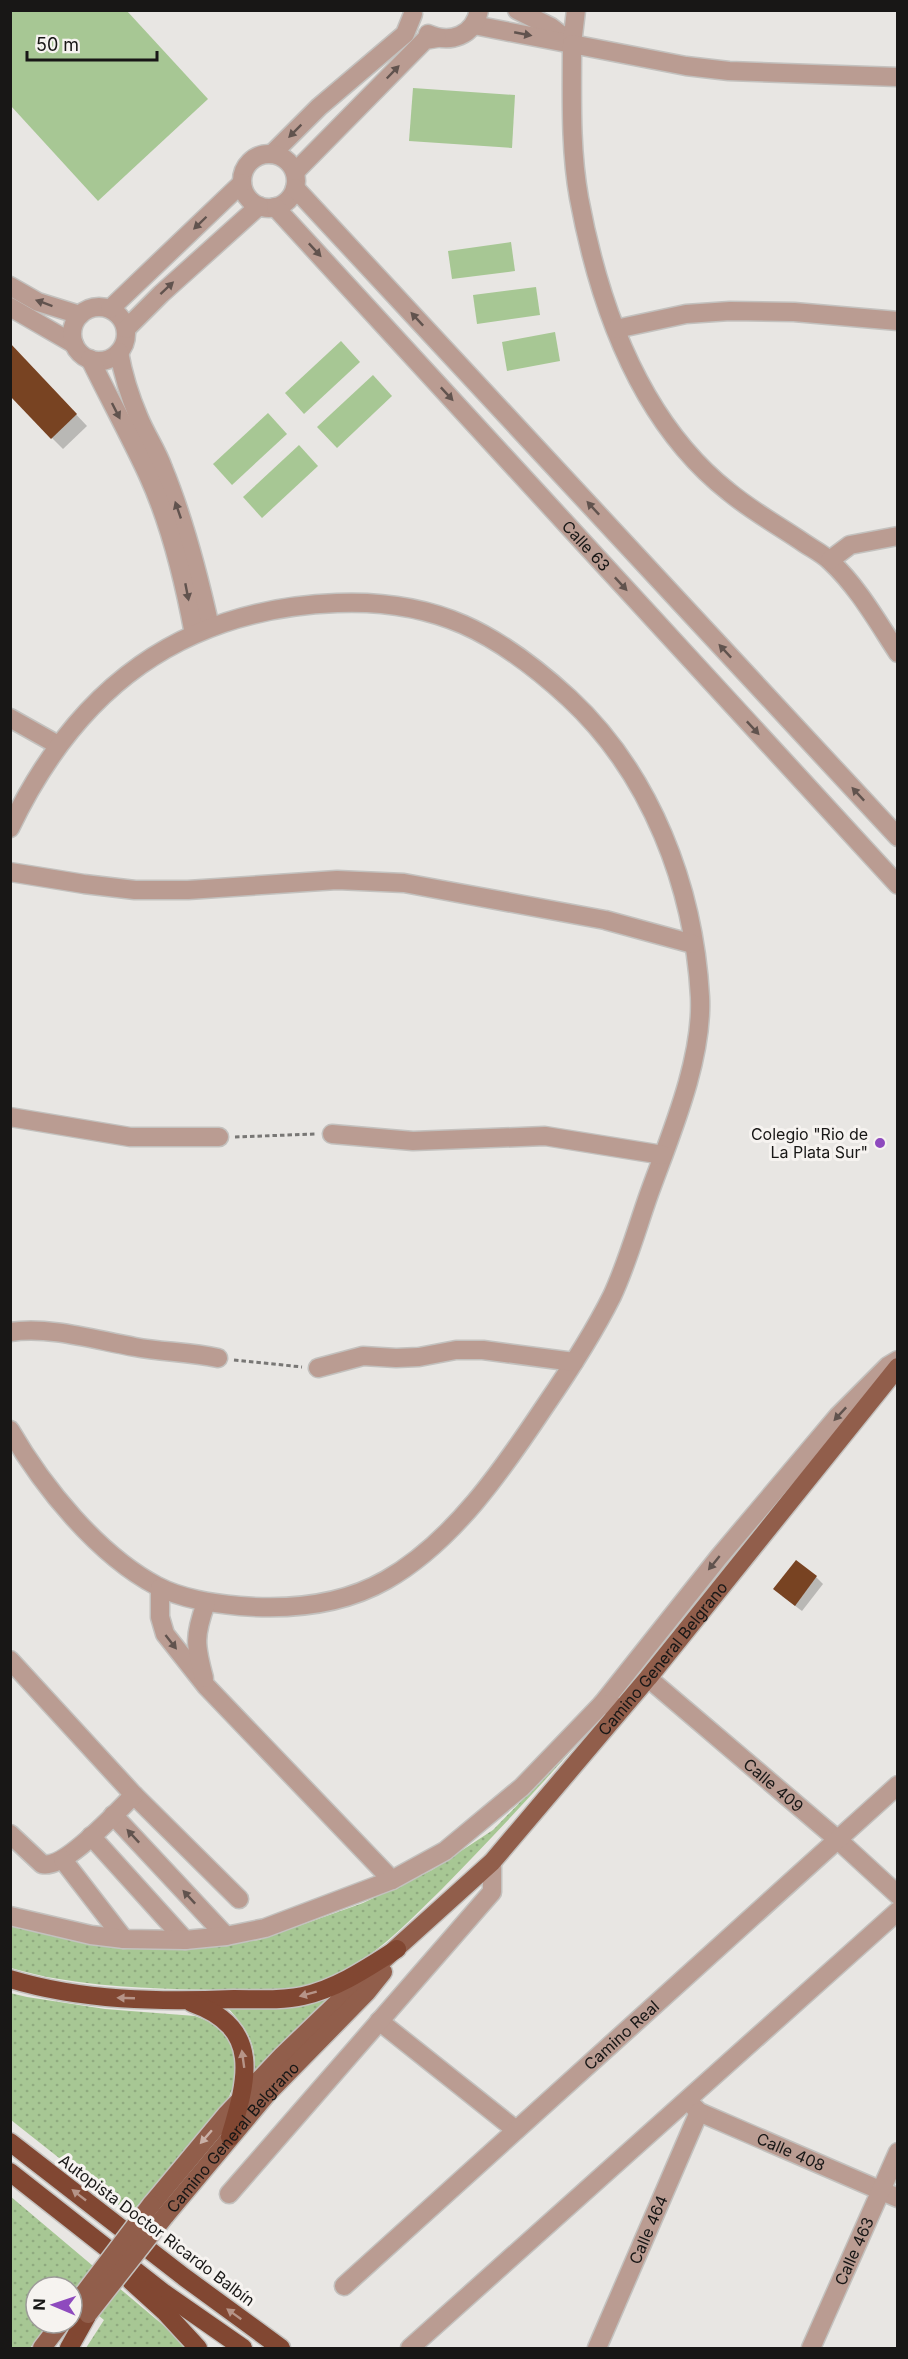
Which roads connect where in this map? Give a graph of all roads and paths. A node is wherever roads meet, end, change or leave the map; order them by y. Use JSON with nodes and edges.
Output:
{"nodes":[{"id":1,"x":517,"y":10,"type":"edge"},
{"id":2,"x":576,"y":10,"type":"edge"},
{"id":3,"x":413,"y":12,"type":"edge"},
{"id":4,"x":477,"y":18,"type":"edge"},
{"id":5,"x":437,"y":38,"type":"junction"},
{"id":6,"x":572,"y":44,"type":"junction"},
{"id":7,"x":357,"y":74,"type":"junction"},
{"id":8,"x":897,"y":77,"type":"edge"},
{"id":9,"x":375,"y":90,"type":"junction"},
{"id":10,"x":272,"y":154,"type":"junction"},
{"id":11,"x":295,"y":180,"type":"junction"},
{"id":12,"x":242,"y":183,"type":"junction"},
{"id":13,"x":267,"y":206,"type":"junction"},
{"id":14,"x":10,"y":286,"type":"edge"},
{"id":15,"x":10,"y":307,"type":"edge"},
{"id":16,"x":110,"y":309,"type":"junction"},
{"id":17,"x":80,"y":315,"type":"junction"},
{"id":18,"x":897,"y":321,"type":"edge"},
{"id":19,"x":126,"y":329,"type":"junction"},
{"id":20,"x":616,"y":329,"type":"junction"},
{"id":21,"x":74,"y":344,"type":"junction"},
{"id":22,"x":119,"y":352,"type":"junction"},
{"id":23,"x":90,"y":359,"type":"junction"},
{"id":24,"x":897,"y":536,"type":"edge"},
{"id":25,"x":830,"y":560,"type":"junction"},
{"id":26,"x":202,"y":630,"type":"junction"},
{"id":27,"x":897,"y":653,"type":"edge"},
{"id":28,"x":10,"y":718,"type":"edge"},
{"id":29,"x":58,"y":745,"type":"junction"},
{"id":30,"x":10,"y":828,"type":"edge"},
{"id":31,"x":897,"y":837,"type":"edge"},
{"id":32,"x":10,"y":872,"type":"edge"},
{"id":33,"x":897,"y":885,"type":"edge"},
{"id":34,"x":693,"y":944,"type":"junction"},
{"id":35,"x":10,"y":1117,"type":"edge"},
{"id":36,"x":332,"y":1134,"type":"joint"},
{"id":37,"x":219,"y":1137,"type":"joint"},
{"id":38,"x":663,"y":1155,"type":"junction"},
{"id":39,"x":10,"y":1332,"type":"edge"},
{"id":40,"x":218,"y":1358,"type":"joint"},
{"id":41,"x":897,"y":1360,"type":"edge"},
{"id":42,"x":574,"y":1362,"type":"junction"},
{"id":43,"x":897,"y":1367,"type":"edge"},
{"id":44,"x":318,"y":1368,"type":"joint"},
{"id":45,"x":10,"y":1430,"type":"edge"},
{"id":46,"x":160,"y":1588,"type":"junction"},
{"id":47,"x":206,"y":1603,"type":"junction"},
{"id":48,"x":10,"y":1660,"type":"edge"},
{"id":49,"x":648,"y":1678,"type":"junction"},
{"id":50,"x":207,"y":1686,"type":"junction"},
{"id":51,"x":602,"y":1704,"type":"junction"},
{"id":52,"x":622,"y":1708,"type":"junction"},
{"id":53,"x":897,"y":1785,"type":"edge"},
{"id":54,"x":134,"y":1795,"type":"junction"},
{"id":55,"x":113,"y":1815,"type":"junction"},
{"id":56,"x":91,"y":1836,"type":"junction"},
{"id":57,"x":12,"y":1838,"type":"edge"},
{"id":58,"x":837,"y":1839,"type":"junction"},
{"id":59,"x":63,"y":1860,"type":"junction"},
{"id":60,"x":492,"y":1862,"type":"junction"},
{"id":61,"x":392,"y":1880,"type":"junction"},
{"id":62,"x":897,"y":1895,"type":"edge"},
{"id":63,"x":239,"y":1899,"type":"dead end"},
{"id":64,"x":897,"y":1911,"type":"edge"},
{"id":65,"x":10,"y":1916,"type":"edge"},
{"id":66,"x":413,"y":1935,"type":"junction"},
{"id":67,"x":226,"y":1936,"type":"junction"},
{"id":68,"x":124,"y":1939,"type":"junction"},
{"id":69,"x":185,"y":1940,"type":"junction"},
{"id":70,"x":397,"y":1949,"type":"junction"},
{"id":71,"x":10,"y":1979,"type":"edge"},
{"id":72,"x":184,"y":2001,"type":"junction"},
{"id":73,"x":379,"y":2021,"type":"junction"},
{"id":74,"x":241,"y":2097,"type":"junction"},
{"id":75,"x":694,"y":2106,"type":"junction"},
{"id":76,"x":516,"y":2130,"type":"junction"},
{"id":77,"x":230,"y":2137,"type":"junction"},
{"id":78,"x":10,"y":2142,"type":"edge"},
{"id":79,"x":897,"y":2152,"type":"edge"},
{"id":80,"x":14,"y":2176,"type":"edge"},
{"id":81,"x":229,"y":2194,"type":"dead end"},
{"id":82,"x":889,"y":2194,"type":"edge"},
{"id":83,"x":158,"y":2211,"type":"junction"},
{"id":84,"x":344,"y":2286,"type":"dead end"},
{"id":85,"x":84,"y":2303,"type":"edge"},
{"id":86,"x":52,"y":2335,"type":"edge"},
{"id":87,"x":67,"y":2335,"type":"edge"},
{"id":88,"x":42,"y":2349,"type":"edge"},
{"id":89,"x":60,"y":2349,"type":"edge"},
{"id":90,"x":198,"y":2349,"type":"edge"},
{"id":91,"x":243,"y":2349,"type":"edge"},
{"id":92,"x":281,"y":2349,"type":"edge"},
{"id":93,"x":410,"y":2349,"type":"edge"},
{"id":94,"x":597,"y":2349,"type":"edge"},
{"id":95,"x":811,"y":2349,"type":"edge"}],
"edges":[{"from":1,"to":6,"type":"street"},
{"from":2,"to":6,"type":"street"},
{"from":3,"to":5,"type":"street"},
{"from":3,"to":7,"type":"street"},
{"from":4,"to":5,"type":"street"},
{"from":4,"to":6,"type":"street","one_way":true},
{"from":9,"to":5,"type":"street","one_way":true},
{"from":6,"to":8,"type":"street"},
{"from":6,"to":20,"type":"street"},
{"from":7,"to":9,"type":"street"},
{"from":7,"to":10,"type":"street","one_way":true},
{"from":9,"to":11,"type":"street"},
{"from":10,"to":11,"type":"street"},
{"from":10,"to":12,"type":"street"},
{"from":11,"to":13,"type":"street"},
{"from":31,"to":11,"type":"street","name":"Calle 63","one_way":true},
{"from":12,"to":13,"type":"street"},
{"from":12,"to":16,"type":"street","one_way":true},
{"from":19,"to":13,"type":"street","one_way":true},
{"from":13,"to":33,"type":"street","name":"Calle 63","one_way":true},
{"from":17,"to":14,"type":"street","one_way":true},
{"from":15,"to":21,"type":"street"},
{"from":16,"to":17,"type":"street"},
{"from":16,"to":19,"type":"street"},
{"from":17,"to":21,"type":"street"},
{"from":18,"to":20,"type":"street"},
{"from":19,"to":22,"type":"street"},
{"from":20,"to":25,"type":"street"},
{"from":21,"to":23,"type":"street"},
{"from":22,"to":23,"type":"street"},
{"from":26,"to":22,"type":"street","one_way":true},
{"from":23,"to":26,"type":"street","one_way":true},
{"from":24,"to":25,"type":"street"},
{"from":25,"to":27,"type":"street"},
{"from":26,"to":29,"type":"street"},
{"from":26,"to":34,"type":"street"},
{"from":28,"to":29,"type":"street"},
{"from":29,"to":30,"type":"street"},
{"from":32,"to":34,"type":"street"},
{"from":34,"to":38,"type":"street"},
{"from":35,"to":37,"type":"street"},
{"from":36,"to":37,"type":"path"},
{"from":36,"to":38,"type":"street"},
{"from":38,"to":42,"type":"street"},
{"from":39,"to":40,"type":"street"},
{"from":40,"to":44,"type":"path"},
{"from":41,"to":51,"type":"street","one_way":true},
{"from":42,"to":44,"type":"street"},
{"from":42,"to":47,"type":"street"},
{"from":43,"to":49,"type":"main road","name":"Camino General Belgrano"},
{"from":45,"to":46,"type":"street"},
{"from":46,"to":47,"type":"street"},
{"from":46,"to":50,"type":"street","one_way":true},
{"from":47,"to":50,"type":"street"},
{"from":48,"to":54,"type":"street"},
{"from":49,"to":52,"type":"main road","name":"Camino General Belgrano"},
{"from":49,"to":58,"type":"street","name":"Calle 409"},
{"from":50,"to":61,"type":"street"},
{"from":51,"to":52,"type":"street"},
{"from":51,"to":61,"type":"street"},
{"from":52,"to":60,"type":"main road","name":"Camino General Belgrano"},
{"from":53,"to":58,"type":"street","name":"Camino Real"},
{"from":54,"to":55,"type":"street"},
{"from":54,"to":63,"type":"street"},
{"from":55,"to":56,"type":"street"},
{"from":67,"to":55,"type":"street","one_way":true},
{"from":56,"to":59,"type":"street"},
{"from":56,"to":69,"type":"street"},
{"from":57,"to":59,"type":"street"},
{"from":58,"to":62,"type":"street","name":"Calle 409"},
{"from":58,"to":76,"type":"street","name":"Camino Real"},
{"from":59,"to":68,"type":"street"},
{"from":60,"to":66,"type":"main road","name":"Camino General Belgrano"},
{"from":60,"to":73,"type":"street"},
{"from":61,"to":67,"type":"street"},
{"from":64,"to":75,"type":"street"},
{"from":65,"to":68,"type":"street"},
{"from":66,"to":70,"type":"main road","name":"Camino General Belgrano"},
{"from":66,"to":77,"type":"main road","name":"Camino General Belgrano"},
{"from":67,"to":69,"type":"street"},
{"from":68,"to":69,"type":"street"},
{"from":70,"to":72,"type":"highway","one_way":true},
{"from":70,"to":74,"type":"main road","name":"Camino General Belgrano"},
{"from":72,"to":71,"type":"highway","one_way":true},
{"from":74,"to":72,"type":"highway","one_way":true},
{"from":73,"to":76,"type":"street"},
{"from":73,"to":81,"type":"street"},
{"from":74,"to":77,"type":"highway"},
{"from":74,"to":83,"type":"main road","name":"Camino General Belgrano","one_way":true},
{"from":75,"to":82,"type":"street","name":"Calle 408"},
{"from":75,"to":93,"type":"street"},
{"from":75,"to":94,"type":"street","name":"Calle 464"},
{"from":76,"to":84,"type":"street","name":"Camino Real"},
{"from":77,"to":83,"type":"main road","name":"Camino General Belgrano"},
{"from":92,"to":78,"type":"highway","name":"Autopista Doctor Ricardo Balbín","one_way":true},
{"from":79,"to":82,"type":"street","name":"Calle 463"},
{"from":80,"to":90,"type":"highway"},
{"from":80,"to":91,"type":"highway"},
{"from":82,"to":95,"type":"street","name":"Calle 463"},
{"from":83,"to":85,"type":"main road","name":"Camino General Belgrano","bridge":true},
{"from":86,"to":88,"type":"main road"},
{"from":87,"to":89,"type":"main road","name":"Camino General Belgrano"}]}
